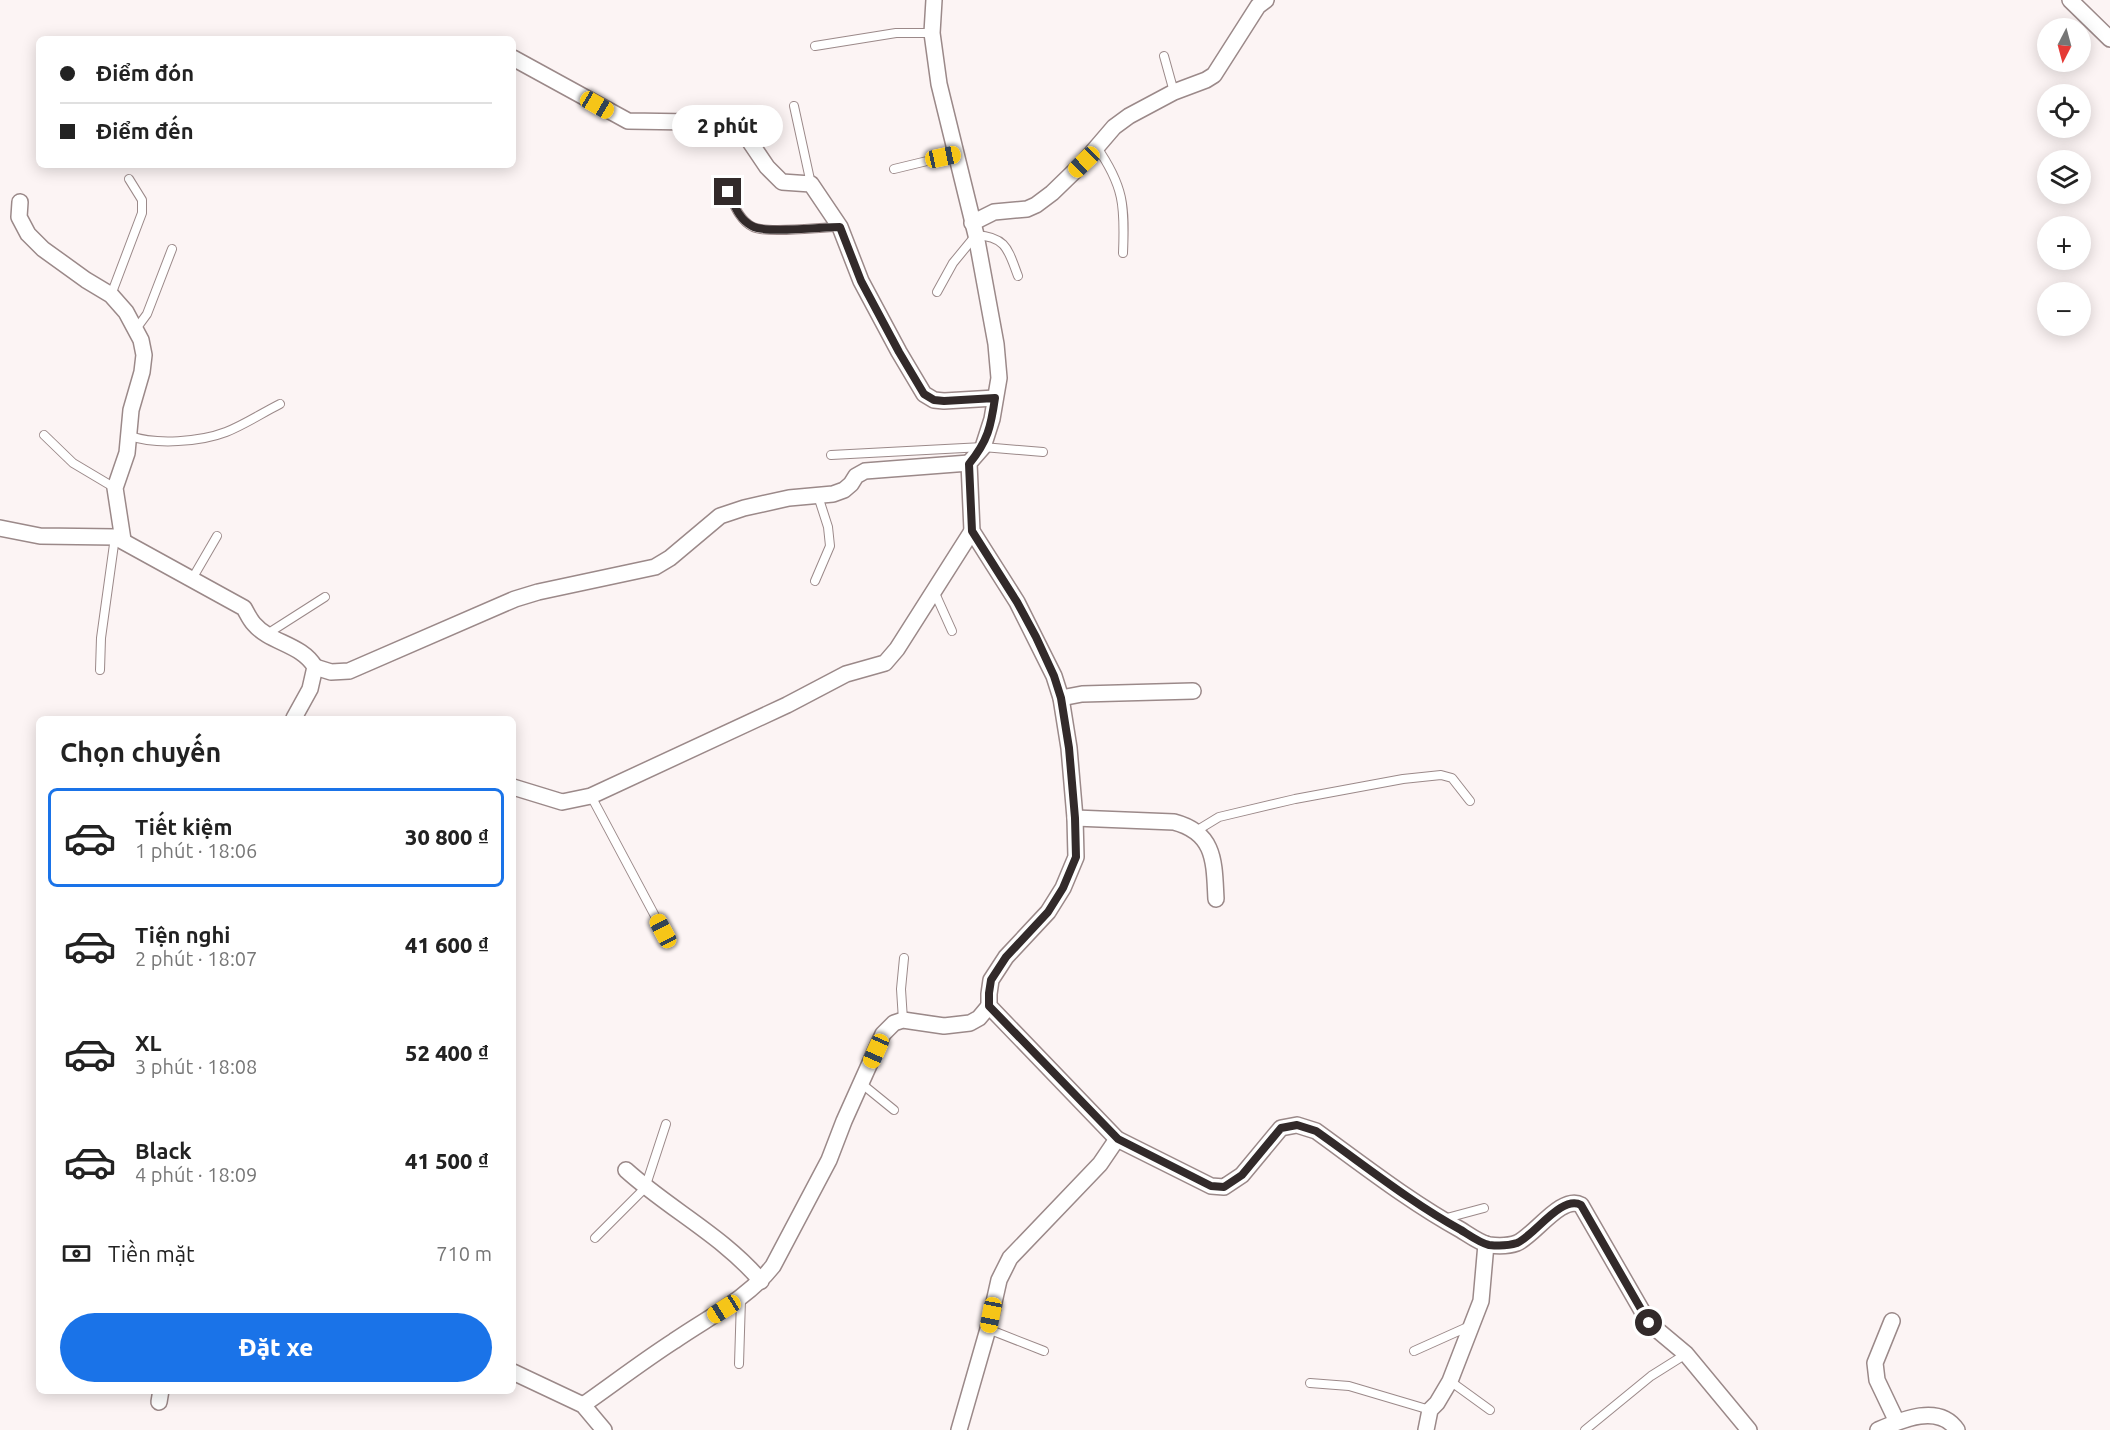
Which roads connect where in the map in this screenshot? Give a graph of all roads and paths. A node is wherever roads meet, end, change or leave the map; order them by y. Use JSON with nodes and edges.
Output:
{"nodes":[{"id":1,"x":934,"y":0,"type":"edge"},
{"id":2,"x":1266,"y":0,"type":"edge"},
{"id":3,"x":2070,"y":0,"type":"edge"},
{"id":4,"x":932,"y":33,"type":"junction"},
{"id":5,"x":2110,"y":39,"type":"edge"},
{"id":6,"x":815,"y":46,"type":"dead end"},
{"id":7,"x":1164,"y":56,"type":"dead end"},
{"id":8,"x":516,"y":60,"type":"edge"},
{"id":9,"x":1174,"y":92,"type":"junction"},
{"id":10,"x":794,"y":106,"type":"dead end"},
{"id":11,"x":1096,"y":146,"type":"junction"},
{"id":12,"x":956,"y":154,"type":"junction"},
{"id":13,"x":894,"y":169,"type":"dead end"},
{"id":14,"x":129,"y":179,"type":"dead end"},
{"id":15,"x":811,"y":184,"type":"junction"},
{"id":16,"x":728,"y":192,"type":"dead end"},
{"id":17,"x":20,"y":202,"type":"dead end"},
{"id":18,"x":840,"y":227,"type":"junction"},
{"id":19,"x":974,"y":229,"type":"junction"},
{"id":20,"x":172,"y":249,"type":"dead end"},
{"id":21,"x":1123,"y":253,"type":"dead end"},
{"id":22,"x":1018,"y":276,"type":"dead end"},
{"id":23,"x":937,"y":292,"type":"dead end"},
{"id":24,"x":111,"y":295,"type":"junction"},
{"id":25,"x":136,"y":329,"type":"junction"},
{"id":26,"x":995,"y":398,"type":"junction"},
{"id":27,"x":280,"y":404,"type":"dead end"},
{"id":28,"x":44,"y":435,"type":"dead end"},
{"id":29,"x":130,"y":436,"type":"junction"},
{"id":30,"x":983,"y":447,"type":"junction"},
{"id":31,"x":1043,"y":452,"type":"dead end"},
{"id":32,"x":831,"y":455,"type":"dead end"},
{"id":33,"x":969,"y":464,"type":"junction"},
{"id":34,"x":115,"y":488,"type":"junction"},
{"id":35,"x":818,"y":496,"type":"junction"},
{"id":36,"x":0,"y":528,"type":"edge"},
{"id":37,"x":972,"y":531,"type":"junction"},
{"id":38,"x":217,"y":536,"type":"dead end"},
{"id":39,"x":119,"y":538,"type":"junction"},
{"id":40,"x":192,"y":579,"type":"junction"},
{"id":41,"x":815,"y":581,"type":"dead end"},
{"id":42,"x":934,"y":591,"type":"junction"},
{"id":43,"x":325,"y":597,"type":"dead end"},
{"id":44,"x":952,"y":631,"type":"dead end"},
{"id":45,"x":267,"y":634,"type":"junction"},
{"id":46,"x":315,"y":667,"type":"junction"},
{"id":47,"x":100,"y":670,"type":"dead end"},
{"id":48,"x":1193,"y":691,"type":"dead end"},
{"id":49,"x":1061,"y":698,"type":"junction"},
{"id":50,"x":295,"y":716,"type":"edge"},
{"id":51,"x":516,"y":788,"type":"edge"},
{"id":52,"x":591,"y":796,"type":"junction"},
{"id":53,"x":1470,"y":801,"type":"dead end"},
{"id":54,"x":1075,"y":818,"type":"junction"},
{"id":55,"x":1196,"y":831,"type":"junction"},
{"id":56,"x":1216,"y":899,"type":"dead end"},
{"id":57,"x":663,"y":931,"type":"dead end"},
{"id":58,"x":904,"y":958,"type":"dead end"},
{"id":59,"x":989,"y":1006,"type":"junction"},
{"id":60,"x":903,"y":1020,"type":"junction"},
{"id":61,"x":862,"y":1084,"type":"junction"},
{"id":62,"x":894,"y":1110,"type":"dead end"},
{"id":63,"x":666,"y":1124,"type":"dead end"},
{"id":64,"x":1118,"y":1139,"type":"junction"},
{"id":65,"x":626,"y":1170,"type":"dead end"},
{"id":66,"x":645,"y":1188,"type":"junction"},
{"id":67,"x":1484,"y":1208,"type":"dead end"},
{"id":68,"x":1442,"y":1220,"type":"junction"},
{"id":69,"x":595,"y":1238,"type":"dead end"},
{"id":70,"x":1486,"y":1244,"type":"junction"},
{"id":71,"x":761,"y":1281,"type":"junction"},
{"id":72,"x":741,"y":1299,"type":"junction"},
{"id":73,"x":1892,"y":1321,"type":"dead end"},
{"id":74,"x":1473,"y":1324,"type":"junction"},
{"id":75,"x":988,"y":1329,"type":"junction"},
{"id":76,"x":1414,"y":1350,"type":"dead end"},
{"id":77,"x":1044,"y":1351,"type":"dead end"},
{"id":78,"x":1686,"y":1354,"type":"junction"},
{"id":79,"x":739,"y":1364,"type":"dead end"},
{"id":80,"x":516,"y":1373,"type":"edge"},
{"id":81,"x":1450,"y":1381,"type":"junction"},
{"id":82,"x":1310,"y":1383,"type":"dead end"},
{"id":83,"x":583,"y":1405,"type":"junction"},
{"id":84,"x":1430,"y":1410,"type":"junction"},
{"id":85,"x":1490,"y":1410,"type":"dead end"},
{"id":86,"x":1897,"y":1422,"type":"junction"},
{"id":87,"x":604,"y":1430,"type":"edge"},
{"id":88,"x":959,"y":1430,"type":"edge"},
{"id":89,"x":1426,"y":1430,"type":"edge"},
{"id":90,"x":1585,"y":1430,"type":"edge"},
{"id":91,"x":1749,"y":1430,"type":"edge"},
{"id":92,"x":1878,"y":1430,"type":"edge"},
{"id":93,"x":1957,"y":1430,"type":"edge"}],
"edges":[{"from":1,"to":4,"type":"street"},
{"from":2,"to":9,"type":"street"},
{"from":3,"to":5,"type":"street"},
{"from":4,"to":6,"type":"lane"},
{"from":4,"to":12,"type":"street"},
{"from":7,"to":9,"type":"lane"},
{"from":8,"to":15,"type":"street"},
{"from":9,"to":11,"type":"street"},
{"from":10,"to":15,"type":"lane"},
{"from":11,"to":19,"type":"street"},
{"from":11,"to":21,"type":"lane"},
{"from":12,"to":13,"type":"lane"},
{"from":12,"to":19,"type":"street"},
{"from":14,"to":24,"type":"lane"},
{"from":15,"to":18,"type":"street"},
{"from":16,"to":18,"type":"lane"},
{"from":17,"to":24,"type":"street"},
{"from":18,"to":26,"type":"street"},
{"from":19,"to":22,"type":"lane"},
{"from":19,"to":23,"type":"lane"},
{"from":19,"to":26,"type":"street"},
{"from":20,"to":25,"type":"lane"},
{"from":24,"to":25,"type":"street"},
{"from":25,"to":29,"type":"street"},
{"from":26,"to":30,"type":"street"},
{"from":27,"to":29,"type":"lane"},
{"from":28,"to":34,"type":"lane"},
{"from":29,"to":34,"type":"street"},
{"from":30,"to":31,"type":"lane"},
{"from":30,"to":32,"type":"lane"},
{"from":30,"to":33,"type":"street"},
{"from":33,"to":35,"type":"street"},
{"from":33,"to":37,"type":"street"},
{"from":34,"to":39,"type":"street"},
{"from":35,"to":41,"type":"lane"},
{"from":35,"to":46,"type":"street"},
{"from":36,"to":39,"type":"street"},
{"from":37,"to":42,"type":"street"},
{"from":37,"to":49,"type":"street"},
{"from":38,"to":40,"type":"lane"},
{"from":39,"to":40,"type":"street"},
{"from":39,"to":47,"type":"lane"},
{"from":40,"to":45,"type":"street"},
{"from":42,"to":44,"type":"lane"},
{"from":42,"to":52,"type":"street"},
{"from":43,"to":45,"type":"lane"},
{"from":45,"to":46,"type":"street"},
{"from":46,"to":50,"type":"street"},
{"from":48,"to":49,"type":"street"},
{"from":49,"to":54,"type":"street"},
{"from":51,"to":52,"type":"street"},
{"from":52,"to":57,"type":"lane"},
{"from":53,"to":55,"type":"lane"},
{"from":54,"to":55,"type":"street"},
{"from":54,"to":59,"type":"street"},
{"from":55,"to":56,"type":"street"},
{"from":58,"to":60,"type":"lane"},
{"from":59,"to":60,"type":"street"},
{"from":59,"to":64,"type":"street"},
{"from":60,"to":61,"type":"street"},
{"from":61,"to":62,"type":"lane"},
{"from":61,"to":71,"type":"street"},
{"from":63,"to":66,"type":"lane"},
{"from":64,"to":68,"type":"street"},
{"from":64,"to":75,"type":"street"},
{"from":65,"to":66,"type":"street"},
{"from":66,"to":69,"type":"lane"},
{"from":66,"to":71,"type":"street"},
{"from":67,"to":68,"type":"lane"},
{"from":68,"to":70,"type":"street"},
{"from":70,"to":74,"type":"street"},
{"from":70,"to":78,"type":"street"},
{"from":71,"to":72,"type":"street"},
{"from":72,"to":79,"type":"lane"},
{"from":72,"to":83,"type":"street"},
{"from":73,"to":86,"type":"street"},
{"from":74,"to":76,"type":"lane"},
{"from":74,"to":81,"type":"street"},
{"from":75,"to":77,"type":"lane"},
{"from":75,"to":88,"type":"street"},
{"from":78,"to":90,"type":"lane"},
{"from":78,"to":91,"type":"street"},
{"from":80,"to":83,"type":"street"},
{"from":81,"to":84,"type":"street"},
{"from":81,"to":85,"type":"lane"},
{"from":82,"to":84,"type":"lane"},
{"from":83,"to":87,"type":"street"},
{"from":84,"to":89,"type":"street"},
{"from":86,"to":92,"type":"street"},
{"from":86,"to":93,"type":"street"}]}
